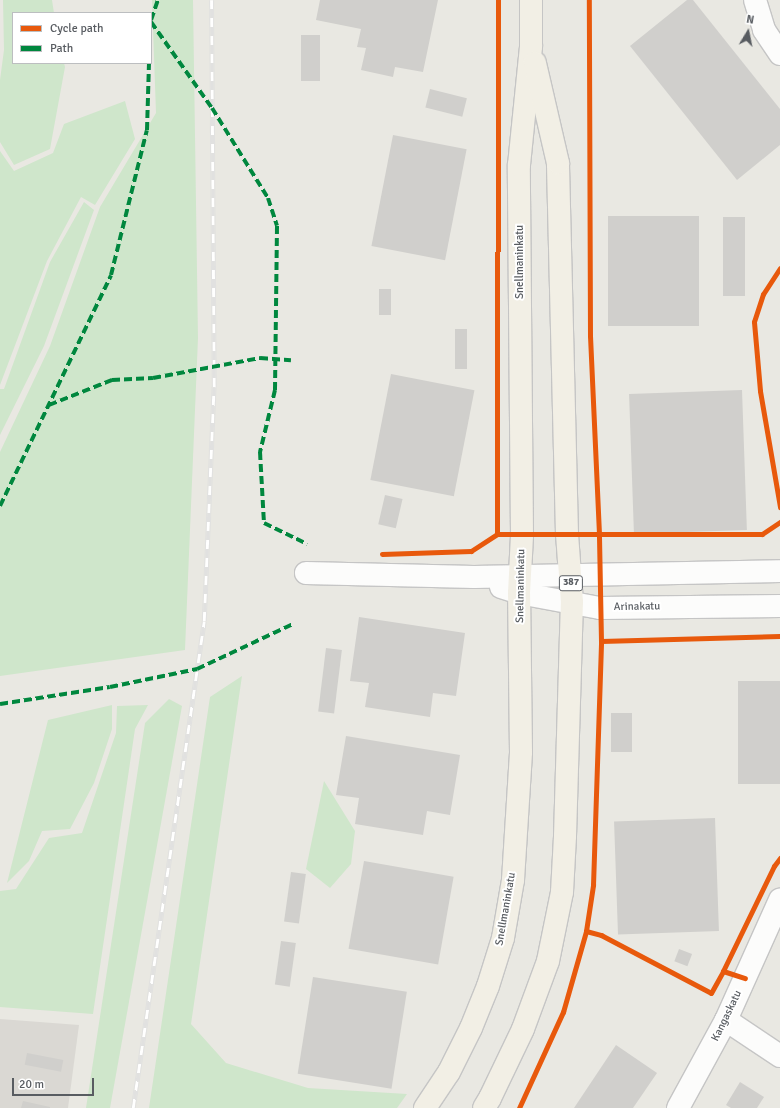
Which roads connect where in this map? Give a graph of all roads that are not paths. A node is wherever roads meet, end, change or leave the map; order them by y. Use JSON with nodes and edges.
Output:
{"nodes":[{"id":1,"x":531,"y":0,"type":"edge"},
{"id":2,"x":755,"y":0,"type":"edge"},
{"id":3,"x":532,"y":46,"type":"junction"},
{"id":4,"x":780,"y":54,"type":"edge"},
{"id":5,"x":780,"y":571,"type":"edge"},
{"id":6,"x":306,"y":573,"type":"dead end"},
{"id":7,"x":570,"y":575,"type":"junction"},
{"id":8,"x":520,"y":584,"type":"junction"},
{"id":9,"x":572,"y":602,"type":"junction"},
{"id":10,"x":780,"y":606,"type":"edge"},
{"id":11,"x":780,"y":900,"type":"edge"},
{"id":12,"x":726,"y":1020,"type":"junction"},
{"id":13,"x":780,"y":1056,"type":"edge"},
{"id":14,"x":425,"y":1108,"type":"edge"},
{"id":15,"x":484,"y":1108,"type":"edge"},
{"id":16,"x":678,"y":1108,"type":"edge"}],
"edges":[{"from":1,"to":3,"type":"main road","name":"Snellmaninkatu"},
{"from":2,"to":4,"type":"street"},
{"from":3,"to":7,"type":"main road","name":"Snellmaninkatu","number":"387"},
{"from":3,"to":8,"type":"main road","name":"Snellmaninkatu"},
{"from":5,"to":7,"type":"street","name":"Arinakatu"},
{"from":6,"to":8,"type":"street","name":"Arinakatu"},
{"from":7,"to":8,"type":"street","name":"Arinakatu"},
{"from":7,"to":9,"type":"main road","name":"Snellmaninkatu","number":"387"},
{"from":8,"to":9,"type":"street","name":"Arinakatu"},
{"from":8,"to":14,"type":"main road","name":"Snellmaninkatu"},
{"from":9,"to":10,"type":"street","name":"Arinakatu"},
{"from":9,"to":15,"type":"main road","name":"Snellmaninkatu","number":"387"},
{"from":11,"to":12,"type":"street","name":"Kangaskatu"},
{"from":12,"to":13,"type":"street"},
{"from":12,"to":16,"type":"street","name":"Kangaskatu"}]}
